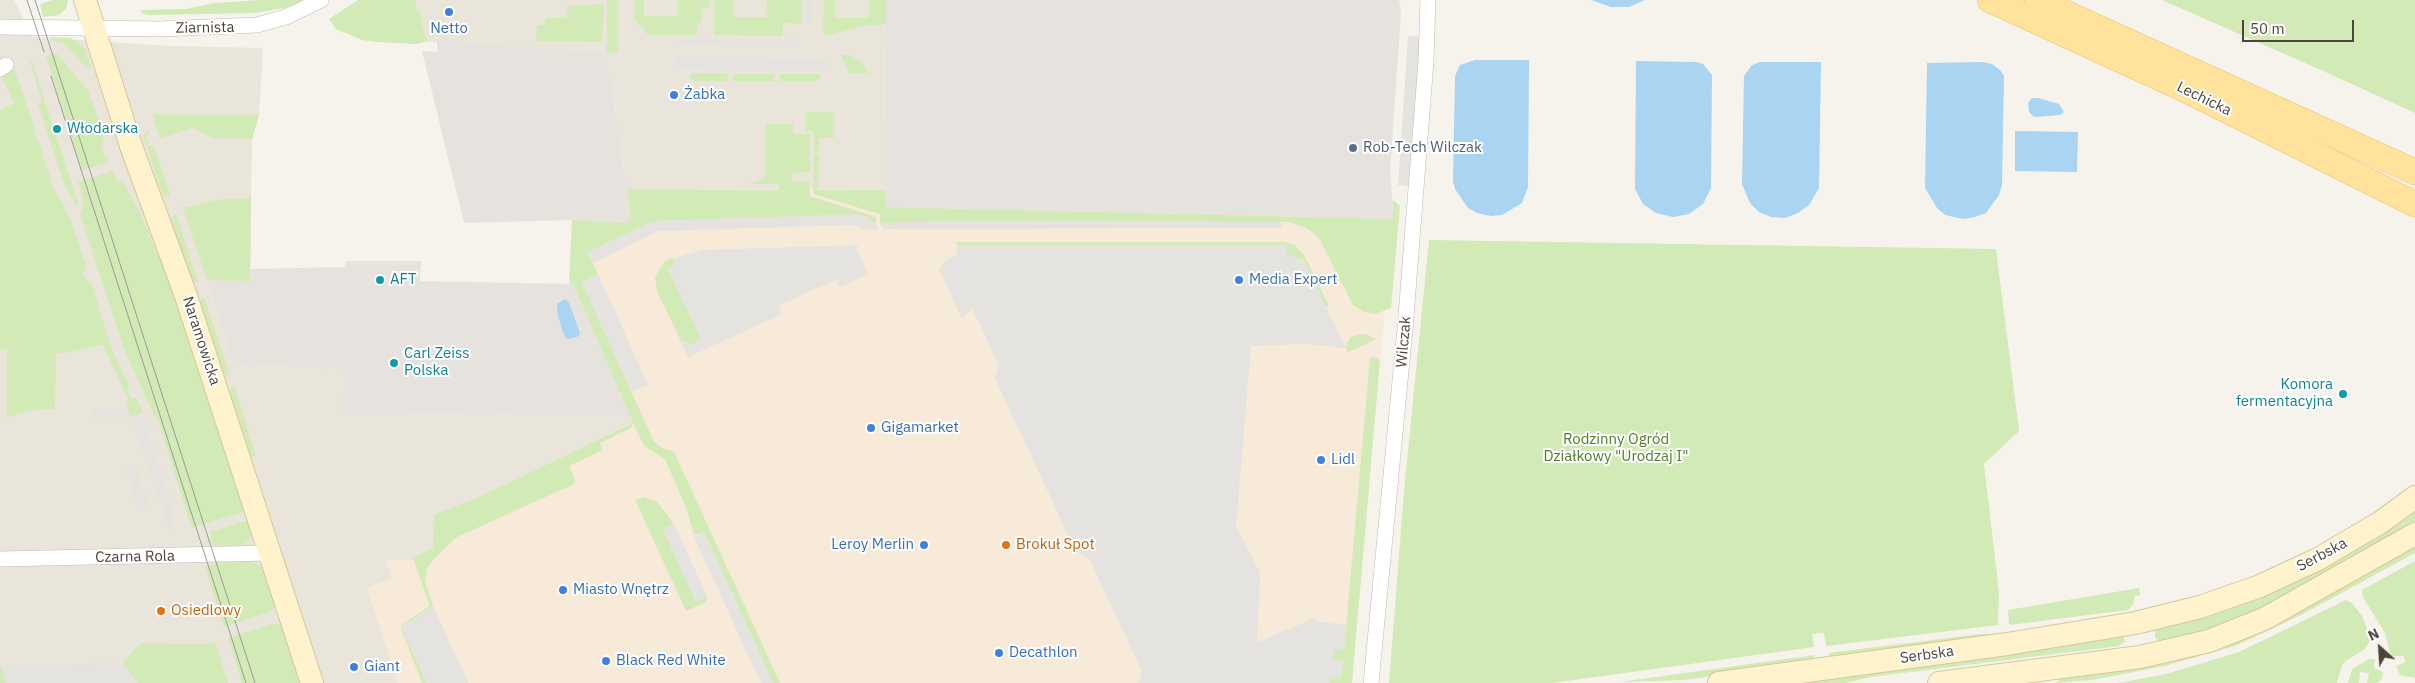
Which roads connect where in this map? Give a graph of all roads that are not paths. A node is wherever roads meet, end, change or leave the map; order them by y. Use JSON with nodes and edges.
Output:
{"nodes":[{"id":1,"x":85,"y":0,"type":"edge"},
{"id":2,"x":1428,"y":0,"type":"edge"},
{"id":3,"x":1990,"y":0,"type":"edge"},
{"id":4,"x":2036,"y":0,"type":"edge"},
{"id":5,"x":316,"y":2,"type":"edge"},
{"id":6,"x":0,"y":27,"type":"edge"},
{"id":7,"x":94,"y":28,"type":"junction"},
{"id":8,"x":2415,"y":172,"type":"edge"},
{"id":9,"x":2415,"y":204,"type":"edge"},
{"id":10,"x":2415,"y":497,"type":"edge"},
{"id":11,"x":2415,"y":534,"type":"edge"},
{"id":12,"x":270,"y":553,"type":"junction"},
{"id":13,"x":0,"y":559,"type":"edge"},
{"id":14,"x":2134,"y":623,"type":"junction"},
{"id":15,"x":2140,"y":657,"type":"junction"},
{"id":16,"x":312,"y":683,"type":"edge"},
{"id":17,"x":1371,"y":683,"type":"edge"},
{"id":18,"x":1719,"y":683,"type":"edge"},
{"id":19,"x":1939,"y":683,"type":"edge"}],
"edges":[{"from":1,"to":7,"type":"street","name":"Naramowicka"},
{"from":2,"to":17,"type":"street","name":"Wilczak"},
{"from":3,"to":9,"type":"main road","name":"Lechicka"},
{"from":4,"to":8,"type":"main road","name":"Lechicka"},
{"from":5,"to":7,"type":"street","name":"Ziarnista"},
{"from":6,"to":7,"type":"street"},
{"from":7,"to":12,"type":"street","name":"Naramowicka"},
{"from":10,"to":14,"type":"street","name":"Serbska"},
{"from":11,"to":15,"type":"street","name":"Serbska"},
{"from":12,"to":13,"type":"street","name":"Czarna Rola"},
{"from":12,"to":16,"type":"street","name":"Naramowicka"},
{"from":14,"to":15,"type":"street"},
{"from":14,"to":18,"type":"street","name":"Serbska"},
{"from":15,"to":19,"type":"street","name":"Serbska"}]}
